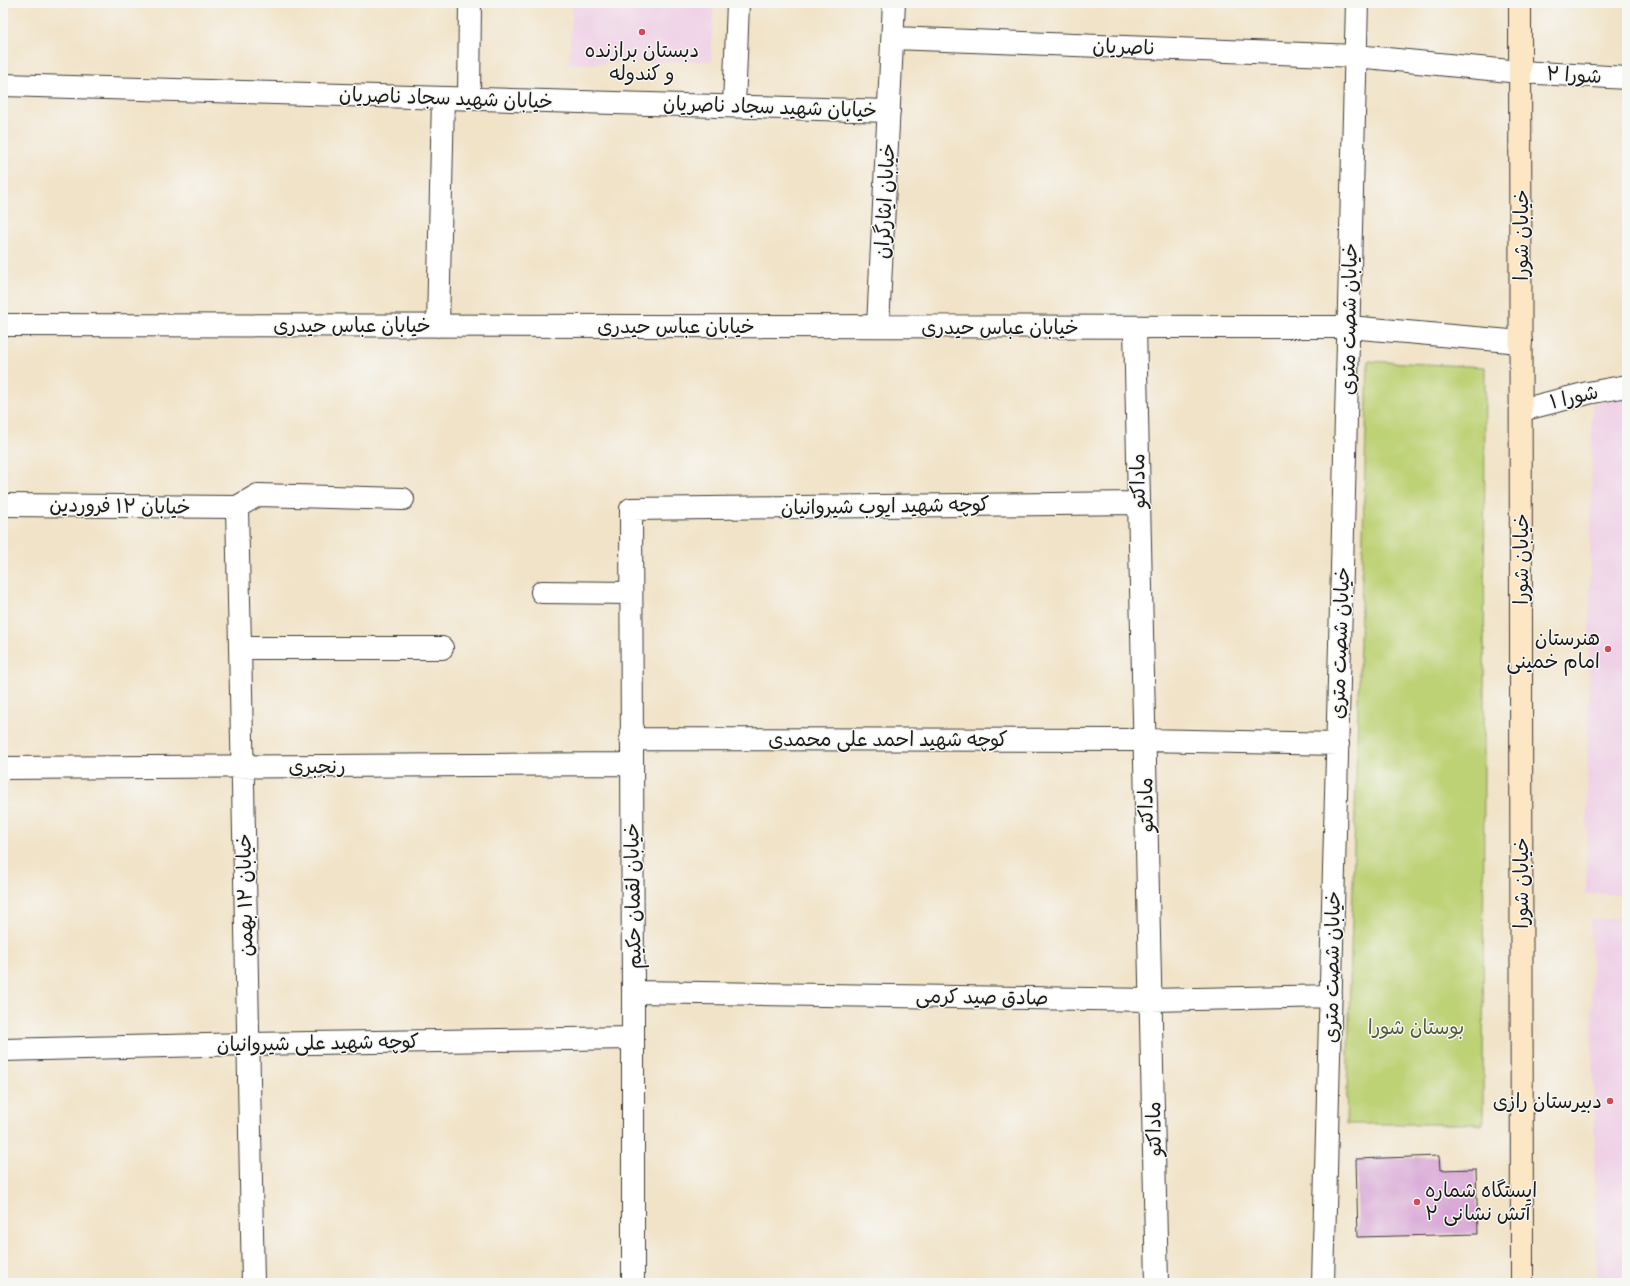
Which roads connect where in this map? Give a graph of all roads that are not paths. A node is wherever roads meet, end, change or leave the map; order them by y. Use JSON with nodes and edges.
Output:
{"nodes":[{"id":1,"x":470,"y":3,"type":"edge"},
{"id":2,"x":738,"y":3,"type":"edge"},
{"id":3,"x":894,"y":3,"type":"edge"},
{"id":4,"x":1357,"y":3,"type":"edge"},
{"id":5,"x":1520,"y":3,"type":"edge"},
{"id":6,"x":893,"y":38,"type":"junction"},
{"id":7,"x":1356,"y":56,"type":"junction"},
{"id":8,"x":1520,"y":72,"type":"junction"},
{"id":9,"x":1627,"y":78,"type":"edge"},
{"id":10,"x":3,"y":85,"type":"edge"},
{"id":11,"x":443,"y":98,"type":"junction"},
{"id":12,"x":470,"y":98,"type":"junction"},
{"id":13,"x":734,"y":106,"type":"junction"},
{"id":14,"x":889,"y":111,"type":"junction"},
{"id":15,"x":3,"y":325,"type":"edge"},
{"id":16,"x":438,"y":326,"type":"junction"},
{"id":17,"x":878,"y":326,"type":"junction"},
{"id":18,"x":1135,"y":327,"type":"junction"},
{"id":19,"x":1349,"y":327,"type":"junction"},
{"id":20,"x":1521,"y":342,"type":"junction"},
{"id":21,"x":1627,"y":386,"type":"edge"},
{"id":22,"x":1521,"y":410,"type":"junction"},
{"id":23,"x":403,"y":499,"type":"dead end"},
{"id":24,"x":1139,"y":503,"type":"junction"},
{"id":25,"x":3,"y":505,"type":"edge"},
{"id":26,"x":237,"y":507,"type":"junction"},
{"id":27,"x":630,"y":509,"type":"joint"},
{"id":28,"x":542,"y":592,"type":"dead end"},
{"id":29,"x":631,"y":593,"type":"junction"},
{"id":30,"x":241,"y":648,"type":"junction"},
{"id":31,"x":442,"y":648,"type":"dead end"},
{"id":32,"x":631,"y":739,"type":"junction"},
{"id":33,"x":1144,"y":740,"type":"junction"},
{"id":34,"x":1338,"y":744,"type":"junction"},
{"id":35,"x":631,"y":764,"type":"junction"},
{"id":36,"x":244,"y":767,"type":"junction"},
{"id":37,"x":3,"y":768,"type":"edge"},
{"id":38,"x":633,"y":992,"type":"junction"},
{"id":39,"x":1331,"y":996,"type":"junction"},
{"id":40,"x":1151,"y":1000,"type":"junction"},
{"id":41,"x":632,"y":1038,"type":"junction"},
{"id":42,"x":247,"y":1044,"type":"junction"},
{"id":43,"x":3,"y":1050,"type":"edge"},
{"id":44,"x":253,"y":1283,"type":"edge"},
{"id":45,"x":633,"y":1283,"type":"edge"},
{"id":46,"x":1157,"y":1283,"type":"edge"},
{"id":47,"x":1324,"y":1283,"type":"edge"},
{"id":48,"x":1522,"y":1283,"type":"edge"}],
"edges":[{"from":1,"to":12,"type":"street"},
{"from":2,"to":13,"type":"street"},
{"from":3,"to":6,"type":"street","name":"خیابان ایثارگران"},
{"from":4,"to":7,"type":"street","name":"خیابان شصت متری"},
{"from":5,"to":8,"type":"street","name":"خیابان شورا"},
{"from":6,"to":7,"type":"street","name":"ناصریان"},
{"from":6,"to":14,"type":"street","name":"خیابان ایثارگران"},
{"from":7,"to":8,"type":"street","name":"ناصریان"},
{"from":7,"to":19,"type":"street","name":"خیابان شصت متری"},
{"from":8,"to":9,"type":"street","name":"شورا ۲"},
{"from":8,"to":20,"type":"street","name":"خیابان شورا"},
{"from":10,"to":11,"type":"street","name":"خیابان شهید سجاد ناصریان"},
{"from":11,"to":12,"type":"street","name":"خیابان شهید سجاد ناصریان"},
{"from":11,"to":16,"type":"street"},
{"from":12,"to":13,"type":"street","name":"خیابان شهید سجاد ناصریان"},
{"from":13,"to":14,"type":"street","name":"خیابان شهید سجاد ناصریان"},
{"from":14,"to":17,"type":"street","name":"خیابان ایثارگران"},
{"from":15,"to":16,"type":"street","name":"خیابان عباس حیدری"},
{"from":16,"to":17,"type":"street","name":"خیابان عباس حیدری"},
{"from":17,"to":18,"type":"street","name":"خیابان عباس حیدری"},
{"from":18,"to":19,"type":"street","name":"خیابان عباس حیدری"},
{"from":18,"to":24,"type":"street","name":"ماداکتو"},
{"from":19,"to":20,"type":"street","name":"خیابان عباس حیدری"},
{"from":19,"to":34,"type":"street","name":"خیابان شصت متری"},
{"from":20,"to":22,"type":"street","name":"خیابان شورا"},
{"from":21,"to":22,"type":"street","name":"شورا ۱"},
{"from":22,"to":48,"type":"street","name":"خیابان شورا"},
{"from":23,"to":26,"type":"street"},
{"from":24,"to":27,"type":"street","name":"کوچه شهید ایوب شیروانیان"},
{"from":24,"to":33,"type":"street","name":"ماداکتو"},
{"from":25,"to":26,"type":"street","name":"خیابان ۱۲ فروردین"},
{"from":26,"to":30,"type":"street","name":"خیابان ۱۲ بهمن"},
{"from":27,"to":29,"type":"street","name":"خیابان لقمان حکیم"},
{"from":28,"to":29,"type":"street"},
{"from":29,"to":32,"type":"street","name":"خیابان لقمان حکیم"},
{"from":30,"to":31,"type":"street"},
{"from":30,"to":36,"type":"street","name":"خیابان ۱۲ بهمن"},
{"from":32,"to":33,"type":"street","name":"کوچه شهید احمد علی محمدی"},
{"from":32,"to":35,"type":"street","name":"خیابان لقمان حکیم"},
{"from":33,"to":34,"type":"street","name":"کوچه شهید احمد علی محمدی"},
{"from":33,"to":40,"type":"street","name":"ماداکتو"},
{"from":34,"to":39,"type":"street","name":"خیابان شصت متری"},
{"from":35,"to":36,"type":"street","name":"رنجبری"},
{"from":35,"to":38,"type":"street","name":"خیابان لقمان حکیم"},
{"from":36,"to":37,"type":"street","name":"رنجبری"},
{"from":36,"to":42,"type":"street","name":"خیابان ۱۲ بهمن"},
{"from":38,"to":40,"type":"street","name":"صادق صید کرمی"},
{"from":38,"to":41,"type":"street","name":"خیابان لقمان حکیم"},
{"from":39,"to":40,"type":"street","name":"صادق صید کرمی"},
{"from":39,"to":47,"type":"street","name":"خیابان شصت متری"},
{"from":40,"to":46,"type":"street","name":"ماداکتو"},
{"from":41,"to":42,"type":"street","name":"کوچه شهید علی شیروانیان"},
{"from":41,"to":45,"type":"street","name":"خیابان لقمان حکیم"},
{"from":42,"to":43,"type":"street","name":"کوچه شهید علی شیروانیان"},
{"from":42,"to":44,"type":"street","name":"خیابان ۱۲ بهمن"}]}
